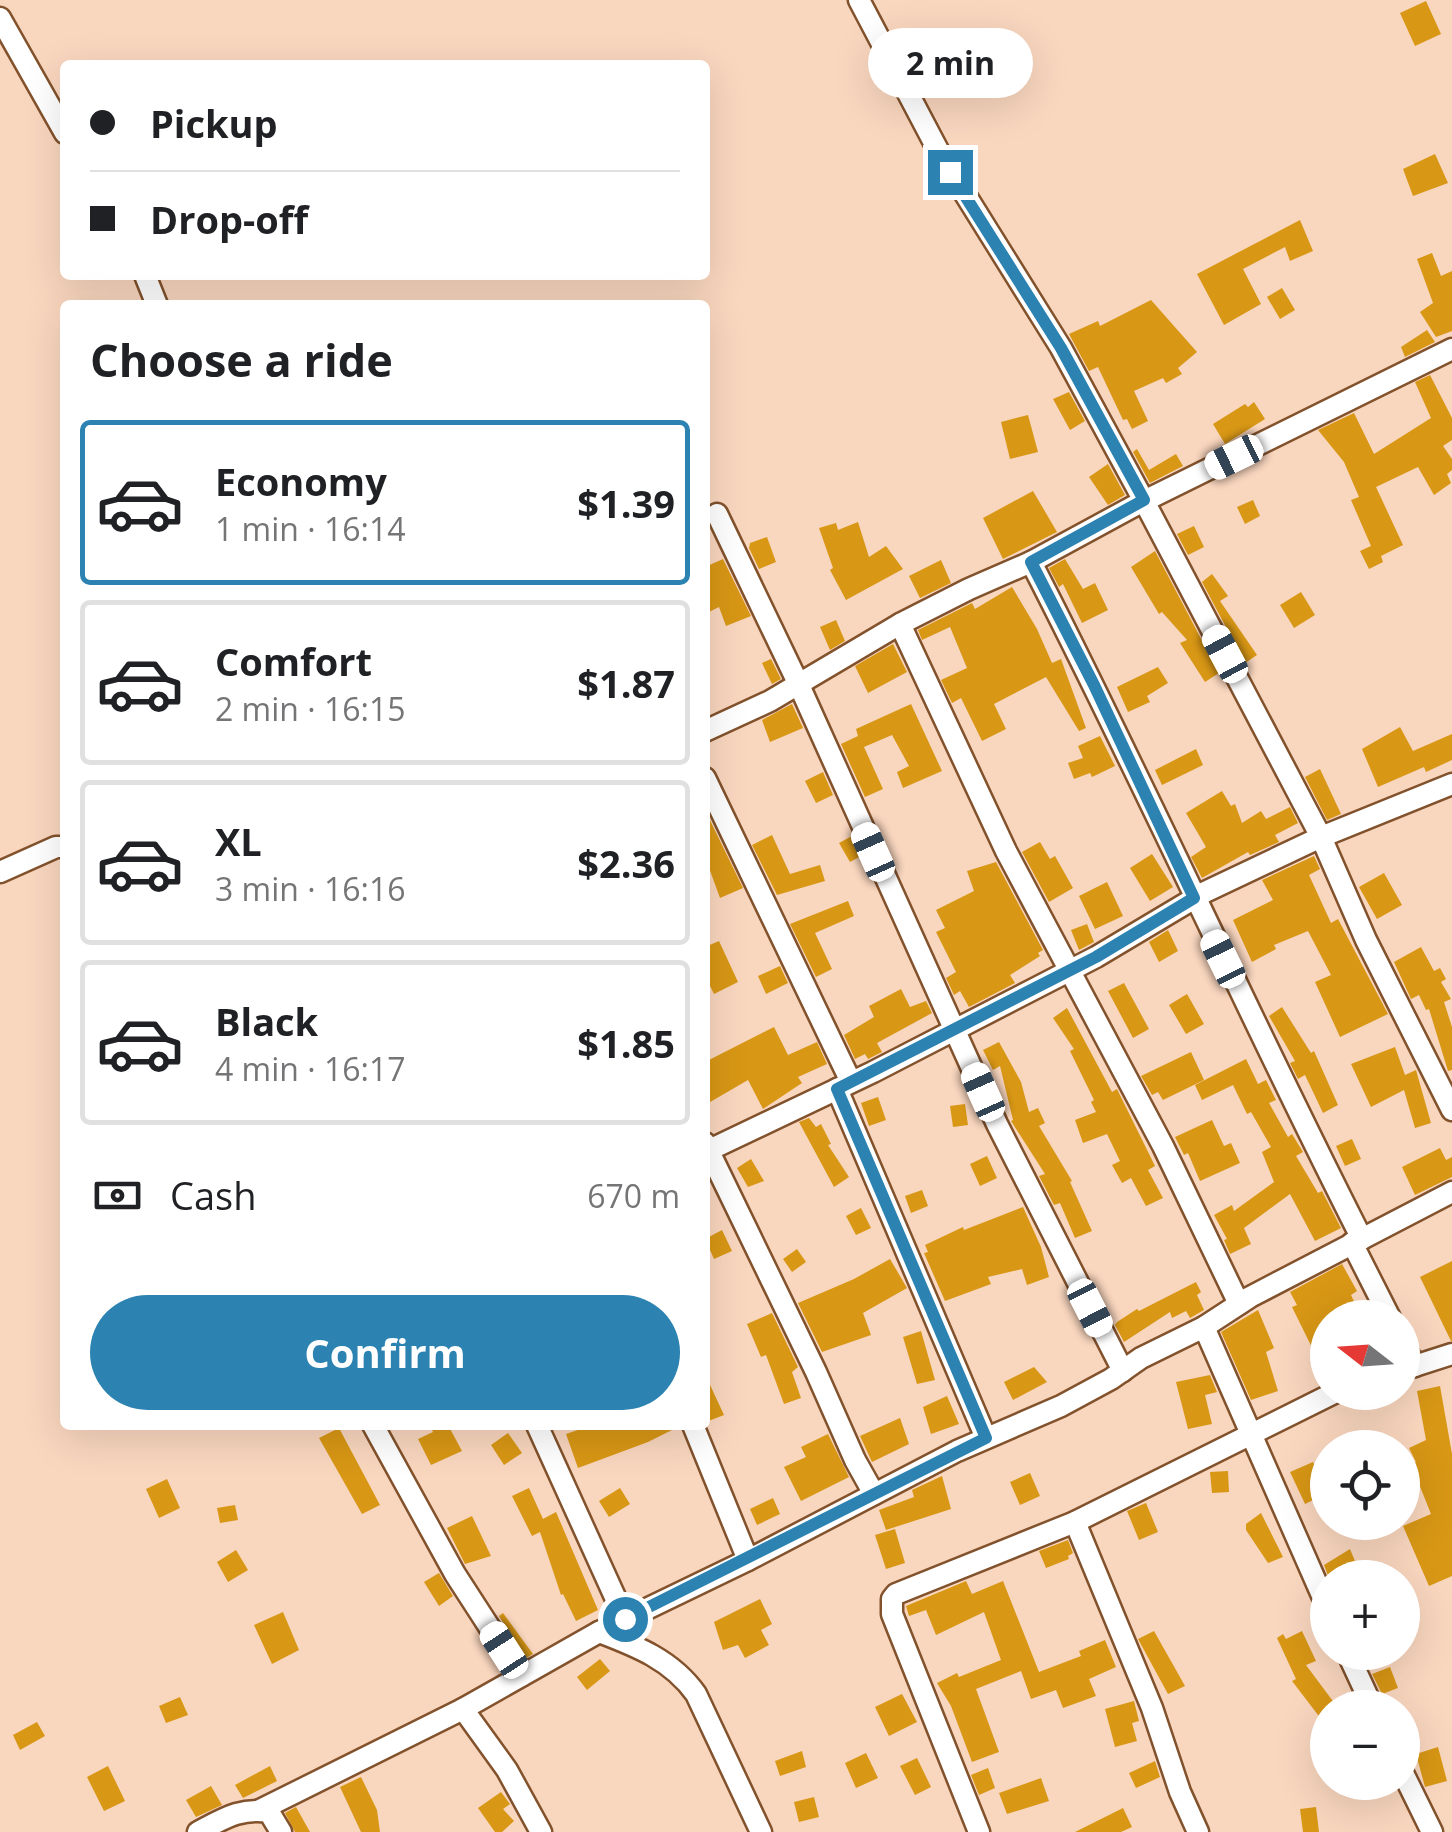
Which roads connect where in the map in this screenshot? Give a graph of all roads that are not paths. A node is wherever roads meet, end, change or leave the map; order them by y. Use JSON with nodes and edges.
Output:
{"nodes":[{"id":1,"x":10,"y":0,"type":"edge"},
{"id":2,"x":859,"y":0,"type":"edge"},
{"id":3,"x":0,"y":8,"type":"edge"},
{"id":4,"x":0,"y":18,"type":"edge"},
{"id":5,"x":60,"y":124,"type":"edge"},
{"id":6,"x":1452,"y":349,"type":"edge"},
{"id":7,"x":1144,"y":500,"type":"junction"},
{"id":8,"x":717,"y":514,"type":"dead end"},
{"id":9,"x":1031,"y":562,"type":"junction"},
{"id":10,"x":900,"y":624,"type":"junction"},
{"id":11,"x":799,"y":685,"type":"junction"},
{"id":12,"x":710,"y":729,"type":"edge"},
{"id":13,"x":1452,"y":784,"type":"edge"},
{"id":14,"x":710,"y":789,"type":"edge"},
{"id":15,"x":1321,"y":838,"type":"junction"},
{"id":16,"x":60,"y":847,"type":"edge"},
{"id":17,"x":0,"y":872,"type":"edge"},
{"id":18,"x":1194,"y":898,"type":"junction"},
{"id":19,"x":1071,"y":970,"type":"junction"},
{"id":20,"x":954,"y":1028,"type":"junction"},
{"id":21,"x":844,"y":1086,"type":"junction"},
{"id":22,"x":1452,"y":1110,"type":"edge"},
{"id":23,"x":710,"y":1146,"type":"edge"},
{"id":24,"x":710,"y":1156,"type":"edge"},
{"id":25,"x":1452,"y":1192,"type":"edge"},
{"id":26,"x":1357,"y":1241,"type":"junction"},
{"id":27,"x":1382,"y":1300,"type":"edge"},
{"id":28,"x":1239,"y":1304,"type":"junction"},
{"id":29,"x":1204,"y":1327,"type":"junction"},
{"id":30,"x":1452,"y":1354,"type":"edge"},
{"id":31,"x":1420,"y":1364,"type":"edge"},
{"id":32,"x":1123,"y":1370,"type":"junction"},
{"id":33,"x":1310,"y":1405,"type":"edge"},
{"id":34,"x":376,"y":1430,"type":"edge"},
{"id":35,"x":539,"y":1430,"type":"edge"},
{"id":36,"x":695,"y":1430,"type":"edge"},
{"id":37,"x":1250,"y":1436,"type":"junction"},
{"id":38,"x":986,"y":1438,"type":"junction"},
{"id":39,"x":874,"y":1494,"type":"junction"},
{"id":40,"x":1075,"y":1522,"type":"junction"},
{"id":41,"x":748,"y":1560,"type":"junction"},
{"id":42,"x":1310,"y":1569,"type":"edge"},
{"id":43,"x":625,"y":1619,"type":"junction"},
{"id":44,"x":598,"y":1632,"type":"junction"},
{"id":45,"x":521,"y":1676,"type":"junction"},
{"id":46,"x":462,"y":1709,"type":"junction"},
{"id":47,"x":1416,"y":1800,"type":"edge"},
{"id":48,"x":260,"y":1810,"type":"junction"},
{"id":49,"x":198,"y":1832,"type":"edge"},
{"id":50,"x":281,"y":1832,"type":"edge"},
{"id":51,"x":541,"y":1832,"type":"edge"},
{"id":52,"x":761,"y":1832,"type":"edge"},
{"id":53,"x":979,"y":1832,"type":"edge"},
{"id":54,"x":1198,"y":1832,"type":"edge"},
{"id":55,"x":1432,"y":1832,"type":"edge"}],
"edges":[{"from":1,"to":3,"type":"street"},
{"from":2,"to":7,"type":"street"},
{"from":4,"to":5,"type":"street"},
{"from":6,"to":7,"type":"street"},
{"from":7,"to":9,"type":"street"},
{"from":7,"to":15,"type":"street"},
{"from":8,"to":11,"type":"street"},
{"from":9,"to":10,"type":"street"},
{"from":9,"to":18,"type":"street"},
{"from":10,"to":11,"type":"street"},
{"from":10,"to":19,"type":"street"},
{"from":11,"to":12,"type":"street"},
{"from":11,"to":20,"type":"street"},
{"from":13,"to":15,"type":"street"},
{"from":14,"to":21,"type":"street"},
{"from":15,"to":18,"type":"street"},
{"from":15,"to":22,"type":"street"},
{"from":16,"to":17,"type":"street"},
{"from":18,"to":19,"type":"street"},
{"from":18,"to":26,"type":"street"},
{"from":19,"to":20,"type":"street"},
{"from":19,"to":28,"type":"street"},
{"from":20,"to":21,"type":"street"},
{"from":20,"to":32,"type":"street"},
{"from":21,"to":23,"type":"street"},
{"from":21,"to":38,"type":"street"},
{"from":24,"to":39,"type":"street"},
{"from":25,"to":26,"type":"street"},
{"from":26,"to":27,"type":"street"},
{"from":26,"to":28,"type":"street"},
{"from":28,"to":29,"type":"street"},
{"from":29,"to":32,"type":"street"},
{"from":29,"to":37,"type":"street"},
{"from":30,"to":31,"type":"street"},
{"from":32,"to":38,"type":"street"},
{"from":33,"to":37,"type":"street"},
{"from":34,"to":45,"type":"street"},
{"from":35,"to":43,"type":"street"},
{"from":36,"to":41,"type":"street"},
{"from":37,"to":40,"type":"street"},
{"from":37,"to":42,"type":"street"},
{"from":38,"to":39,"type":"street"},
{"from":39,"to":41,"type":"street"},
{"from":40,"to":53,"type":"street"},
{"from":40,"to":54,"type":"street"},
{"from":41,"to":43,"type":"street"},
{"from":43,"to":44,"type":"street"},
{"from":44,"to":45,"type":"street"},
{"from":44,"to":52,"type":"street"},
{"from":45,"to":46,"type":"street"},
{"from":46,"to":48,"type":"street"},
{"from":46,"to":51,"type":"street"},
{"from":47,"to":55,"type":"street"},
{"from":48,"to":49,"type":"street"},
{"from":48,"to":50,"type":"street"}]}
